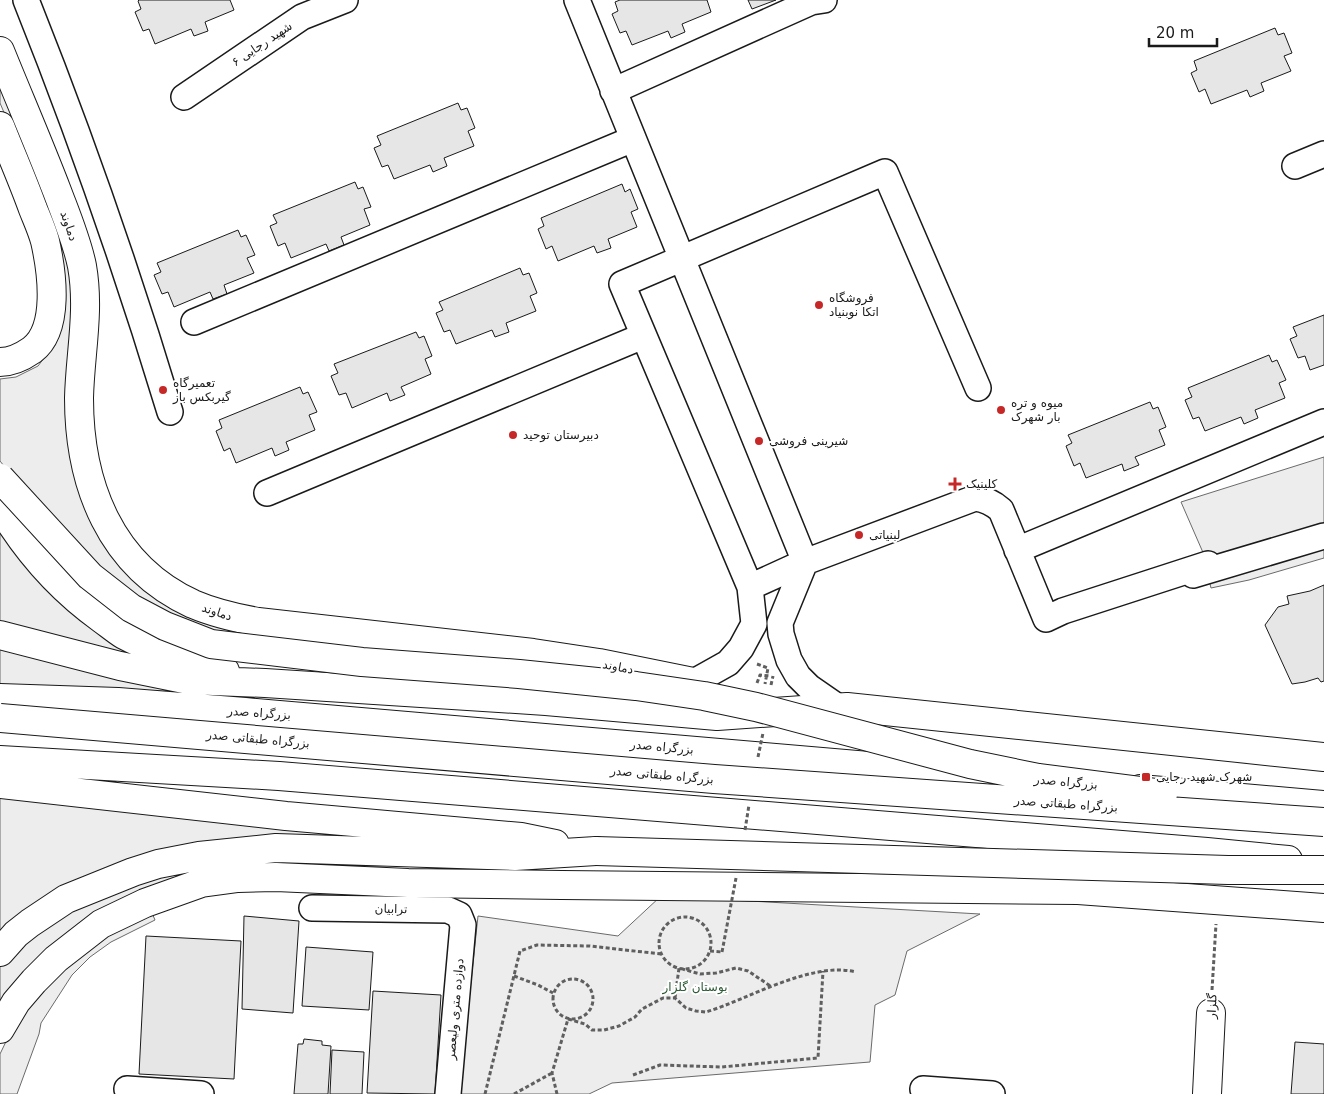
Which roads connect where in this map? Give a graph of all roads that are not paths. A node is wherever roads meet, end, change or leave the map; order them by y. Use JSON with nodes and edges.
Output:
{"nodes":[{"id":1,"x":26,"y":0,"type":"edge"},
{"id":2,"x":345,"y":0,"type":"edge"},
{"id":3,"x":576,"y":0,"type":"edge"},
{"id":4,"x":824,"y":0,"type":"edge"},
{"id":5,"x":0,"y":51,"type":"edge"},
{"id":6,"x":613,"y":91,"type":"junction"},
{"id":7,"x":184,"y":97,"type":"dead end"},
{"id":8,"x":0,"y":126,"type":"edge"},
{"id":9,"x":633,"y":139,"type":"junction"},
{"id":10,"x":1324,"y":154,"type":"edge"},
{"id":11,"x":1295,"y":166,"type":"dead end"},
{"id":12,"x":681,"y":259,"type":"junction"},
{"id":13,"x":194,"y":322,"type":"dead end"},
{"id":14,"x":643,"y":336,"type":"junction"},
{"id":15,"x":0,"y":362,"type":"edge"},
{"id":16,"x":978,"y":388,"type":"dead end"},
{"id":17,"x":170,"y":412,"type":"dead end"},
{"id":18,"x":1324,"y":422,"type":"edge"},
{"id":19,"x":0,"y":478,"type":"edge"},
{"id":20,"x":267,"y":492,"type":"dead end"},
{"id":21,"x":0,"y":506,"type":"edge"},
{"id":22,"x":1324,"y":536,"type":"edge"},
{"id":23,"x":1018,"y":550,"type":"junction"},
{"id":24,"x":805,"y":562,"type":"junction"},
{"id":25,"x":1208,"y":564,"type":"dead end"},
{"id":26,"x":750,"y":587,"type":"junction"},
{"id":27,"x":1046,"y":619,"type":"junction"},
{"id":28,"x":0,"y":635,"type":"edge"},
{"id":29,"x":265,"y":683,"type":"junction"},
{"id":30,"x":694,"y":683,"type":"junction"},
{"id":31,"x":0,"y":698,"type":"edge"},
{"id":32,"x":841,"y":706,"type":"junction"},
{"id":33,"x":646,"y":710,"type":"junction"},
{"id":34,"x":0,"y":718,"type":"edge"},
{"id":35,"x":1324,"y":757,"type":"edge"},
{"id":36,"x":0,"y":760,"type":"edge"},
{"id":37,"x":0,"y":784,"type":"edge"},
{"id":38,"x":1324,"y":805,"type":"edge"},
{"id":39,"x":1228,"y":816,"type":"junction"},
{"id":40,"x":1324,"y":822,"type":"edge"},
{"id":41,"x":596,"y":851,"type":"junction"},
{"id":42,"x":1324,"y":864,"type":"edge"},
{"id":43,"x":1324,"y":870,"type":"edge"},
{"id":44,"x":312,"y":908,"type":"dead end"},
{"id":45,"x":1324,"y":908,"type":"edge"},
{"id":46,"x":463,"y":925,"type":"joint"},
{"id":47,"x":0,"y":952,"type":"edge"},
{"id":48,"x":1211,"y":1013,"type":"road end"},
{"id":49,"x":0,"y":1029,"type":"edge"},
{"id":50,"x":127,"y":1089,"type":"dead end"},
{"id":51,"x":923,"y":1089,"type":"dead end"},
{"id":52,"x":201,"y":1094,"type":"edge"},
{"id":53,"x":448,"y":1094,"type":"edge"},
{"id":54,"x":992,"y":1094,"type":"edge"},
{"id":55,"x":1207,"y":1094,"type":"edge"}],
"edges":[{"from":1,"to":17,"type":"street"},
{"from":2,"to":7,"type":"street","name":"شهید رجایی ۶"},
{"from":3,"to":6,"type":"street"},
{"from":4,"to":6,"type":"street"},
{"from":5,"to":30,"type":"main road","name":"دماوند"},
{"from":6,"to":9,"type":"street"},
{"from":8,"to":15,"type":"main road"},
{"from":9,"to":12,"type":"street"},
{"from":9,"to":13,"type":"street"},
{"from":10,"to":11,"type":"street"},
{"from":12,"to":14,"type":"street"},
{"from":12,"to":16,"type":"street"},
{"from":12,"to":24,"type":"street"},
{"from":14,"to":20,"type":"street"},
{"from":14,"to":26,"type":"street"},
{"from":18,"to":23,"type":"street"},
{"from":19,"to":39,"type":"main road","bridge":true},
{"from":21,"to":29,"type":"main road"},
{"from":22,"to":27,"type":"street"},
{"from":23,"to":24,"type":"street"},
{"from":23,"to":27,"type":"street"},
{"from":24,"to":26,"type":"street"},
{"from":24,"to":32,"type":"street"},
{"from":25,"to":27,"type":"street"},
{"from":26,"to":30,"type":"street"},
{"from":28,"to":29,"type":"main road"},
{"from":29,"to":33,"type":"main road"},
{"from":30,"to":32,"type":"main road","name":"دماوند"},
{"from":30,"to":33,"type":"street"},
{"from":31,"to":38,"type":"main road","name":"بزرگراه صدر"},
{"from":32,"to":33,"type":"main road"},
{"from":32,"to":35,"type":"main road"},
{"from":34,"to":39,"type":"main road","name":"بزرگراه طبقاتی صدر","bridge":true},
{"from":36,"to":42,"type":"main road"},
{"from":37,"to":41,"type":"main road"},
{"from":39,"to":40,"type":"main road","name":"بزرگراه طبقاتی صدر","bridge":true},
{"from":41,"to":43,"type":"main road","bridge":true},
{"from":41,"to":47,"type":"main road"},
{"from":44,"to":46,"type":"street","name":"ترابیان"},
{"from":45,"to":49,"type":"main road"},
{"from":46,"to":53,"type":"street","name":"دوازده متری ولیعصر"},
{"from":48,"to":55,"type":"main road","name":"گلزار"},
{"from":50,"to":52,"type":"street"},
{"from":51,"to":54,"type":"street"}]}
